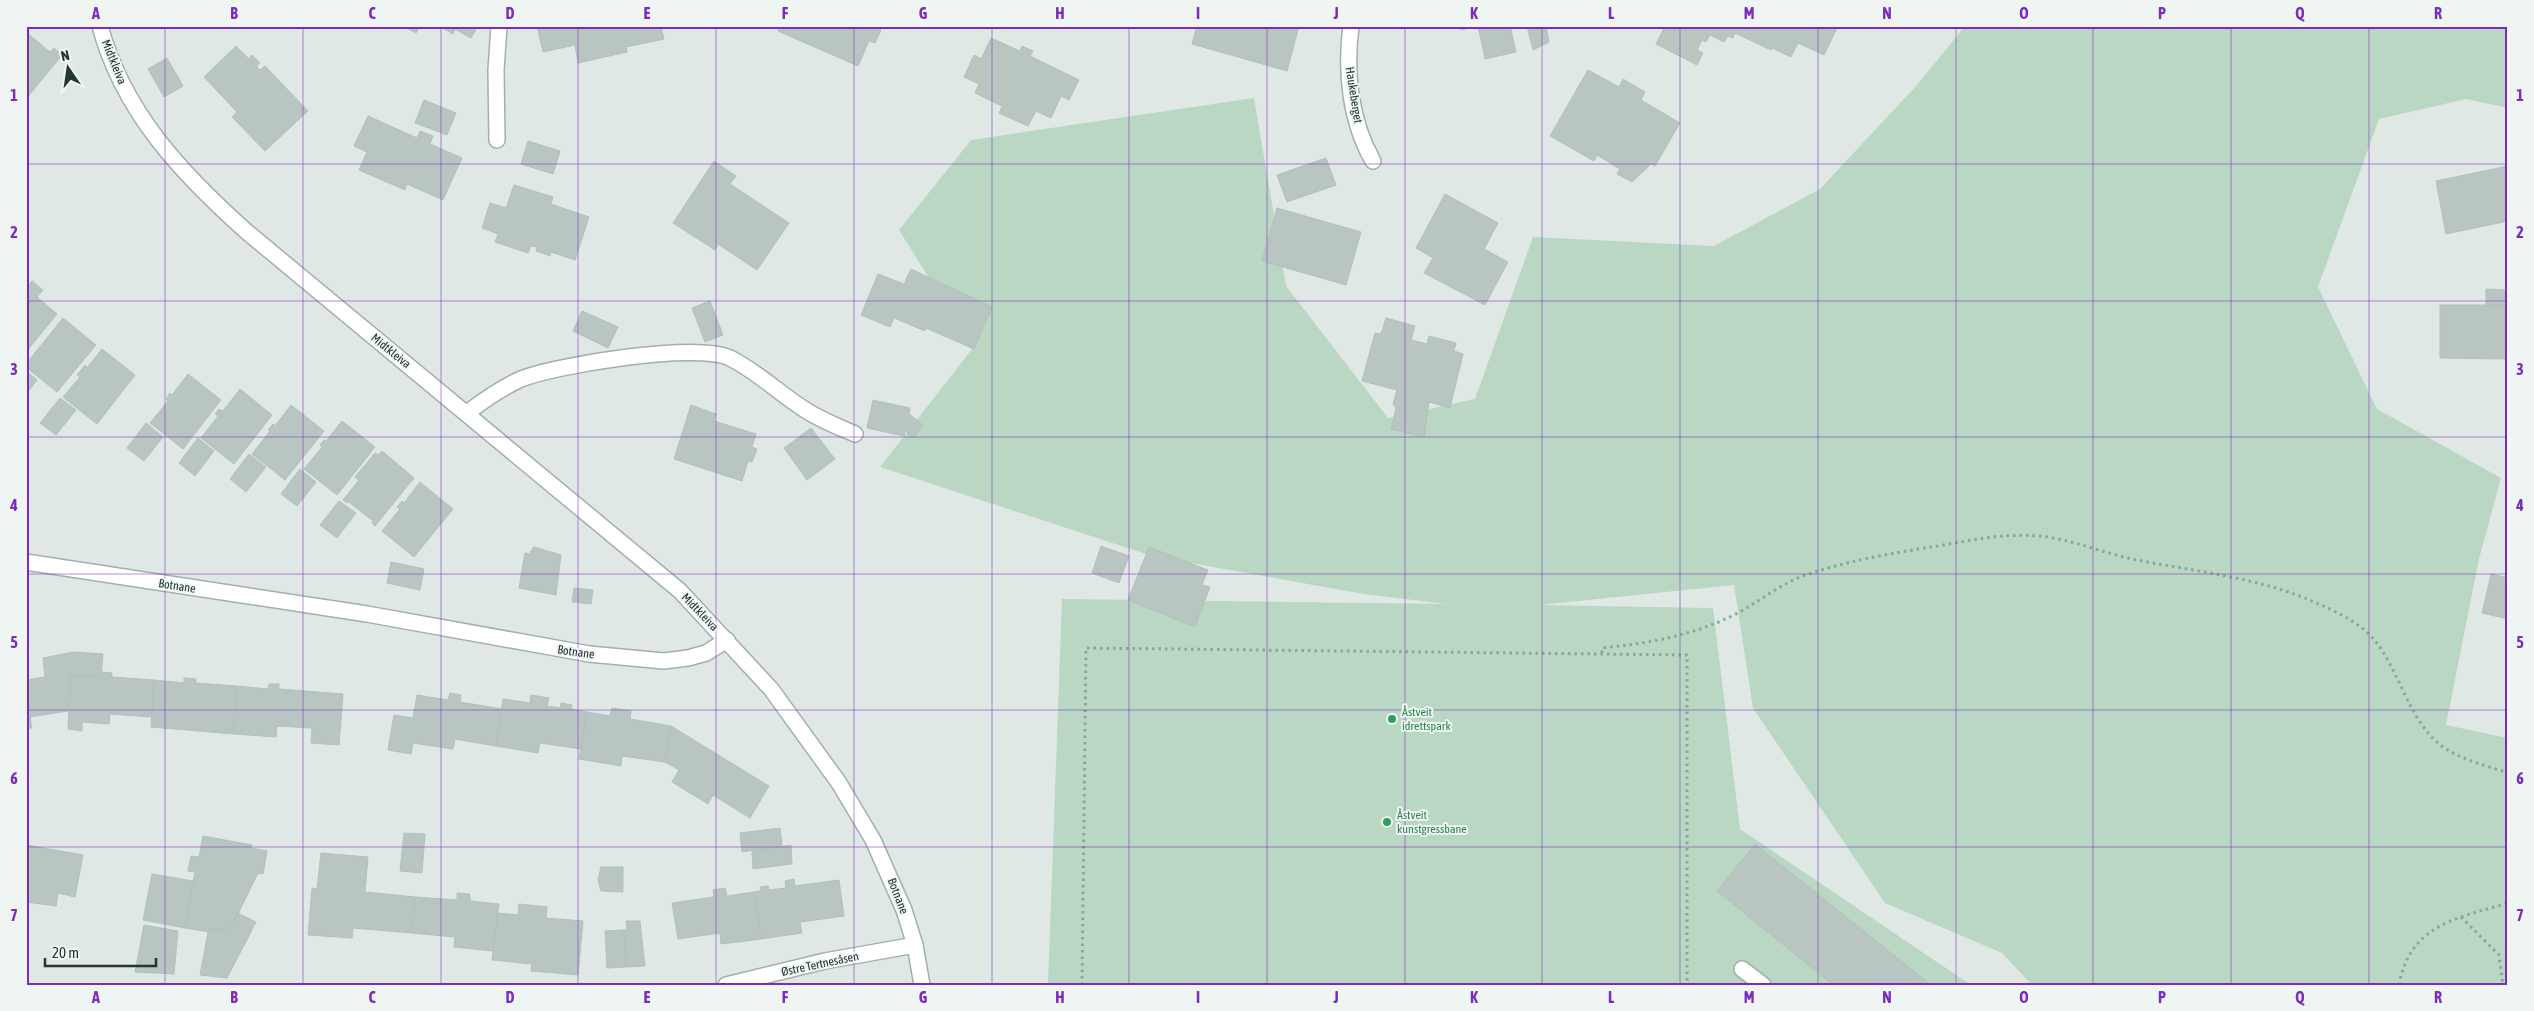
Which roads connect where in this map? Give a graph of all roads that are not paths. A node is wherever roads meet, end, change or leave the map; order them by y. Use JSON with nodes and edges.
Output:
{"nodes":[{"id":1,"x":100,"y":26,"type":"edge"},
{"id":2,"x":499,"y":26,"type":"edge"},
{"id":3,"x":1351,"y":26,"type":"edge"},
{"id":4,"x":497,"y":140,"type":"dead end"},
{"id":5,"x":1373,"y":161,"type":"dead end"},
{"id":6,"x":467,"y":413,"type":"junction"},
{"id":7,"x":855,"y":434,"type":"dead end"},
{"id":8,"x":26,"y":562,"type":"edge"},
{"id":9,"x":727,"y":640,"type":"junction"},
{"id":10,"x":915,"y":945,"type":"junction"},
{"id":11,"x":1742,"y":969,"type":"dead end"},
{"id":12,"x":726,"y":985,"type":"edge"},
{"id":13,"x":922,"y":985,"type":"edge"},
{"id":14,"x":1764,"y":985,"type":"edge"}],
"edges":[{"from":1,"to":6,"type":"street","name":"Midtkleiva"},
{"from":2,"to":4,"type":"street"},
{"from":3,"to":5,"type":"street","name":"Haukeberget"},
{"from":6,"to":7,"type":"street"},
{"from":6,"to":9,"type":"street","name":"Midtkleiva"},
{"from":8,"to":9,"type":"street","name":"Botnane"},
{"from":9,"to":10,"type":"street","name":"Botnane"},
{"from":10,"to":12,"type":"street","name":"Østre Tertnesåsen"},
{"from":10,"to":13,"type":"street","name":"Botnane"},
{"from":11,"to":14,"type":"street"}]}
